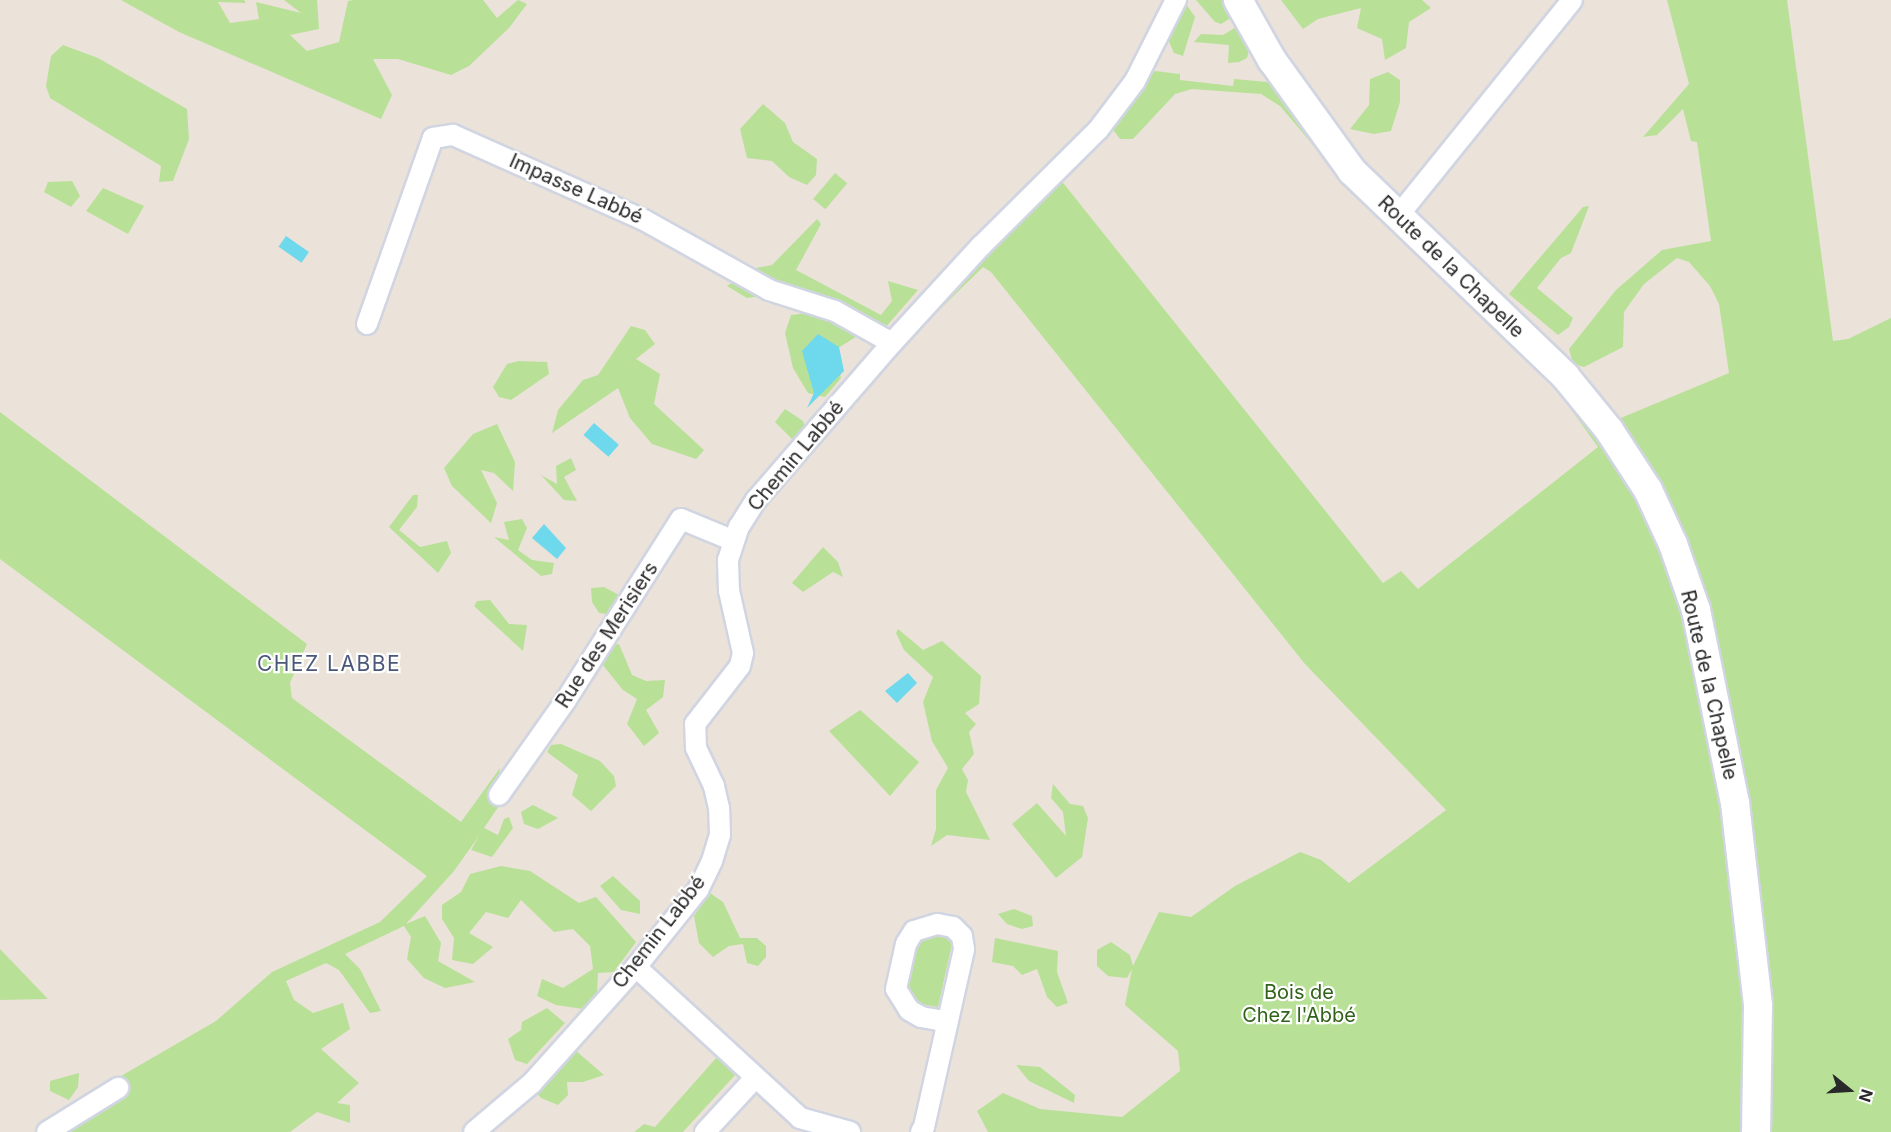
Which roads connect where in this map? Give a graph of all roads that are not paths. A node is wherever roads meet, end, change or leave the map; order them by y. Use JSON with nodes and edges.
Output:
{"nodes":[{"id":1,"x":1176,"y":0,"type":"edge"},
{"id":2,"x":1238,"y":0,"type":"edge"},
{"id":3,"x":1572,"y":0,"type":"edge"},
{"id":4,"x":1398,"y":216,"type":"junction"},
{"id":5,"x":367,"y":324,"type":"dead end"},
{"id":6,"x":892,"y":343,"type":"junction"},
{"id":7,"x":732,"y":540,"type":"junction"},
{"id":8,"x":499,"y":795,"type":"dead end"},
{"id":9,"x":636,"y":967,"type":"junction"},
{"id":10,"x":948,"y":1022,"type":"junction"},
{"id":11,"x":755,"y":1078,"type":"junction"},
{"id":12,"x":118,"y":1088,"type":"dead end"},
{"id":13,"x":47,"y":1132,"type":"edge"},
{"id":14,"x":474,"y":1132,"type":"edge"},
{"id":15,"x":705,"y":1132,"type":"edge"},
{"id":16,"x":850,"y":1132,"type":"edge"},
{"id":17,"x":921,"y":1132,"type":"edge"},
{"id":18,"x":1756,"y":1132,"type":"edge"}],
"edges":[{"from":1,"to":6,"type":"street","name":"Chemin Labbé"},
{"from":2,"to":4,"type":"main road","name":"Route de la Chapelle"},
{"from":3,"to":4,"type":"street"},
{"from":4,"to":18,"type":"main road","name":"Route de la Chapelle"},
{"from":5,"to":6,"type":"street","name":"Impasse Labbé"},
{"from":6,"to":7,"type":"street","name":"Chemin Labbé"},
{"from":7,"to":8,"type":"street","name":"Rue des Merisiers"},
{"from":7,"to":9,"type":"street","name":"Chemin Labbé"},
{"from":9,"to":11,"type":"street"},
{"from":9,"to":14,"type":"street","name":"Chemin Labbé"},
{"from":10,"to":10,"type":"street"},
{"from":10,"to":17,"type":"street"},
{"from":11,"to":15,"type":"street"},
{"from":11,"to":16,"type":"street"},
{"from":12,"to":13,"type":"street"}]}
